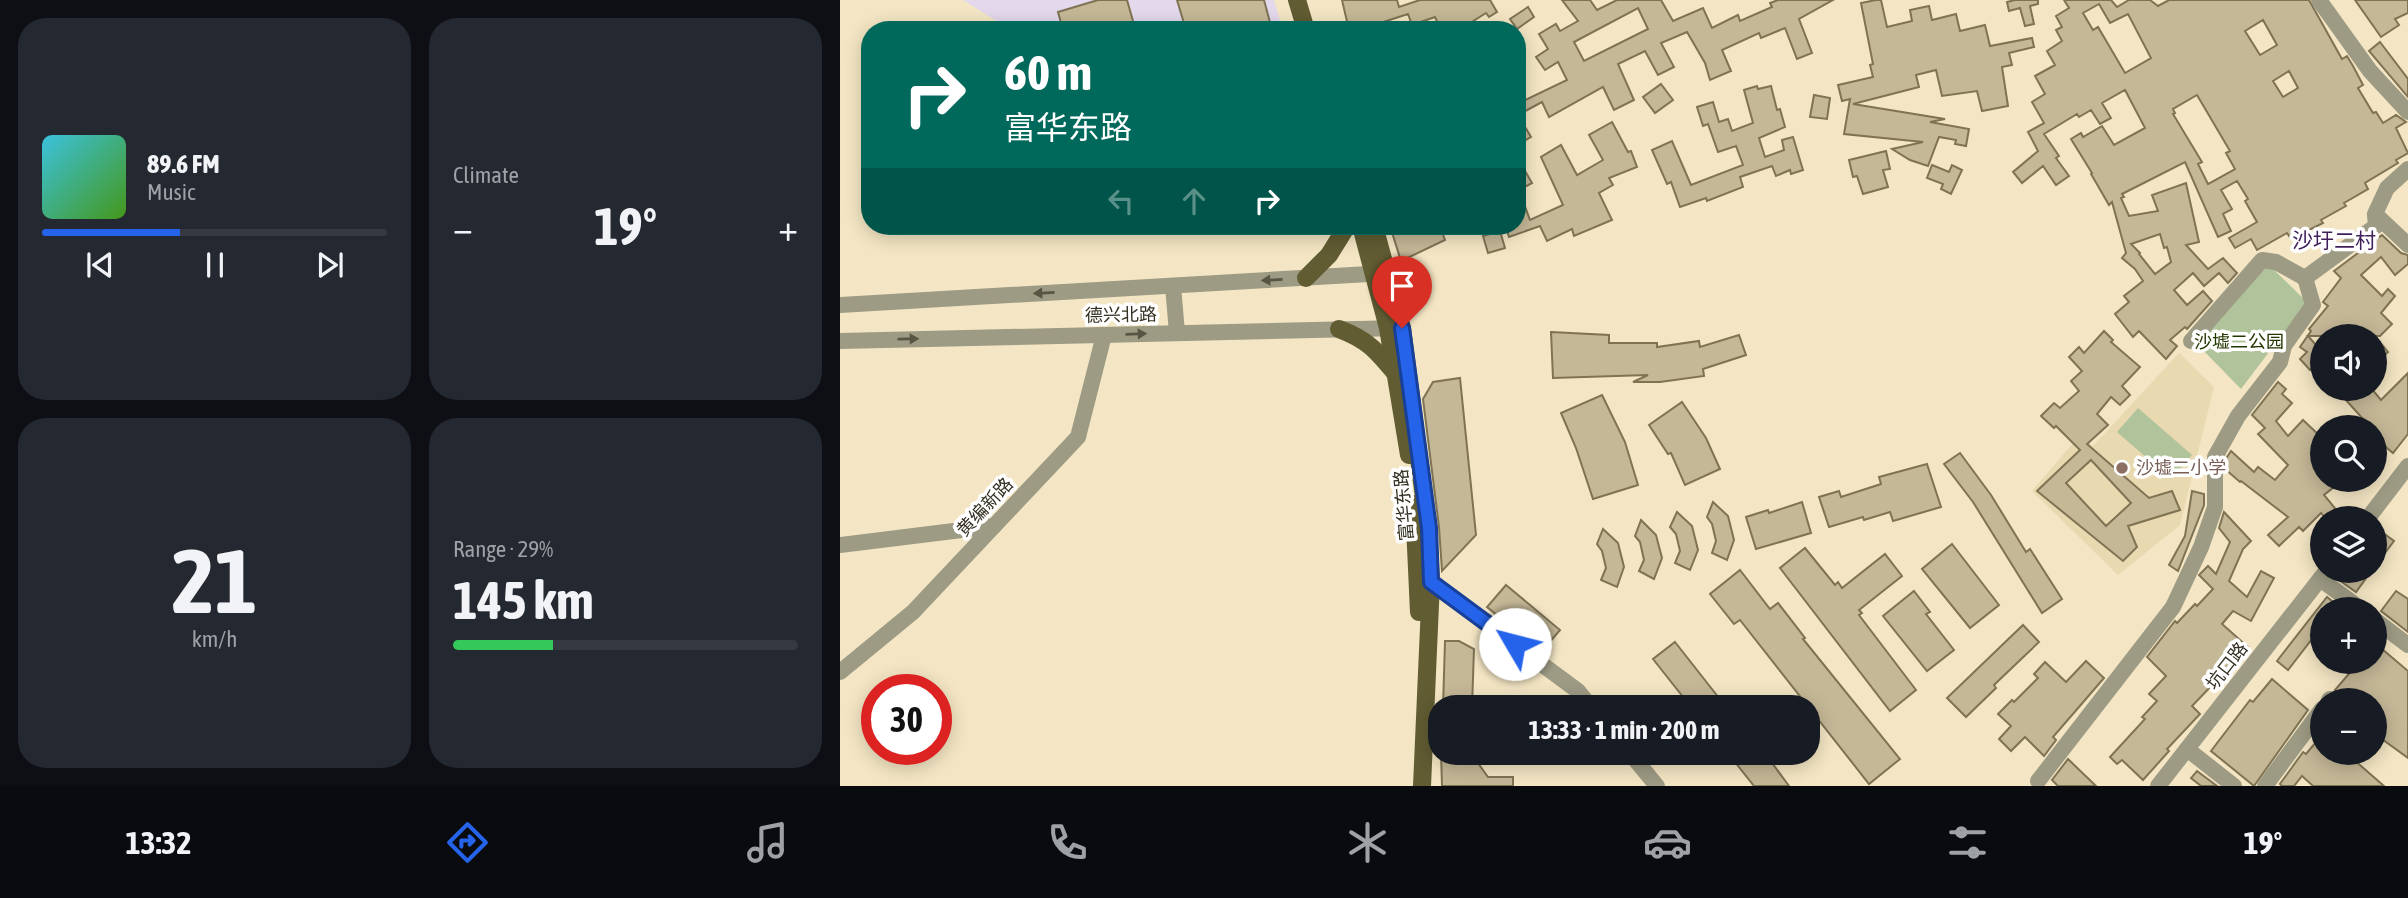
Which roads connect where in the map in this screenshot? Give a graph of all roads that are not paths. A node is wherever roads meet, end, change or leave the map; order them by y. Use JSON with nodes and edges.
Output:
{"nodes":[{"id":1,"x":1297,"y":0,"type":"edge"},
{"id":2,"x":1309,"y":0,"type":"edge"},
{"id":3,"x":2319,"y":0,"type":"edge"},
{"id":4,"x":1303,"y":21,"type":"edge"},
{"id":5,"x":1315,"y":21,"type":"edge"},
{"id":6,"x":2408,"y":111,"type":"edge"},
{"id":7,"x":2408,"y":169,"type":"edge"},
{"id":8,"x":2375,"y":215,"type":"junction"},
{"id":9,"x":1342,"y":235,"type":"edge"},
{"id":10,"x":1365,"y":235,"type":"edge"},
{"id":11,"x":1375,"y":235,"type":"edge"},
{"id":12,"x":2408,"y":245,"type":"edge"},
{"id":13,"x":1381,"y":274,"type":"junction"},
{"id":14,"x":1306,"y":278,"type":"junction"},
{"id":15,"x":2305,"y":278,"type":"junction"},
{"id":16,"x":1173,"y":286,"type":"junction"},
{"id":17,"x":840,"y":306,"type":"edge"},
{"id":18,"x":1395,"y":328,"type":"junction"},
{"id":19,"x":1339,"y":329,"type":"junction"},
{"id":20,"x":1177,"y":333,"type":"junction"},
{"id":21,"x":1104,"y":335,"type":"junction"},
{"id":22,"x":840,"y":341,"type":"edge"},
{"id":23,"x":2191,"y":341,"type":"dead end"},
{"id":24,"x":1396,"y":374,"type":"junction"},
{"id":25,"x":2408,"y":467,"type":"edge"},
{"id":26,"x":2377,"y":506,"type":"edge"},
{"id":27,"x":994,"y":526,"type":"junction"},
{"id":28,"x":840,"y":545,"type":"edge"},
{"id":29,"x":1431,"y":582,"type":"junction"},
{"id":30,"x":2317,"y":583,"type":"edge"},
{"id":31,"x":2332,"y":583,"type":"edge"},
{"id":32,"x":2348,"y":597,"type":"edge"},
{"id":33,"x":2387,"y":629,"type":"edge"},
{"id":34,"x":2408,"y":645,"type":"edge"},
{"id":35,"x":840,"y":672,"type":"edge"},
{"id":36,"x":1581,"y":695,"type":"edge"},
{"id":37,"x":2310,"y":725,"type":"edge"},
{"id":38,"x":2187,"y":749,"type":"junction"},
{"id":39,"x":1640,"y":765,"type":"edge"},
{"id":40,"x":2038,"y":780,"type":"dead end"},
{"id":41,"x":1410,"y":786,"type":"edge"},
{"id":42,"x":1422,"y":786,"type":"edge"},
{"id":43,"x":1657,"y":786,"type":"edge"},
{"id":44,"x":2158,"y":786,"type":"edge"},
{"id":45,"x":2234,"y":786,"type":"edge"},
{"id":46,"x":2265,"y":786,"type":"edge"}],
"edges":[{"from":1,"to":4,"type":"main road"},
{"from":2,"to":5,"type":"main road"},
{"from":3,"to":6,"type":"street"},
{"from":7,"to":8,"type":"street"},
{"from":8,"to":12,"type":"street"},
{"from":8,"to":15,"type":"street"},
{"from":9,"to":14,"type":"main road"},
{"from":10,"to":13,"type":"main road","name":"富华东路"},
{"from":11,"to":13,"type":"main road","name":"富华东路"},
{"from":13,"to":14,"type":"street","name":"德兴北路"},
{"from":13,"to":18,"type":"main road","name":"富华东路"},
{"from":14,"to":16,"type":"street","name":"德兴北路","one_way":true},
{"from":15,"to":23,"type":"street"},
{"from":15,"to":40,"type":"street"},
{"from":16,"to":17,"type":"street","name":"德兴北路","one_way":true},
{"from":16,"to":20,"type":"street"},
{"from":18,"to":19,"type":"street","name":"德兴北路"},
{"from":18,"to":24,"type":"main road","name":"富华东路"},
{"from":18,"to":29,"type":"main road","name":"富华东路"},
{"from":19,"to":20,"type":"street","name":"德兴北路"},
{"from":19,"to":24,"type":"main road"},
{"from":21,"to":20,"type":"street","name":"德兴北路","one_way":true},
{"from":22,"to":21,"type":"street","name":"德兴北路","one_way":true},
{"from":21,"to":27,"type":"street","name":"黄编新路"},
{"from":24,"to":41,"type":"main road","name":"富华东路"},
{"from":25,"to":26,"type":"street"},
{"from":27,"to":28,"type":"street"},
{"from":27,"to":35,"type":"street","name":"黄编新路"},
{"from":29,"to":36,"type":"street"},
{"from":29,"to":42,"type":"main road","name":"富华东路"},
{"from":30,"to":38,"type":"street","name":"坑口路"},
{"from":31,"to":32,"type":"street"},
{"from":33,"to":34,"type":"street"},
{"from":37,"to":46,"type":"street"},
{"from":38,"to":44,"type":"street","name":"坑口路"},
{"from":38,"to":45,"type":"street"},
{"from":39,"to":43,"type":"street"}]}
